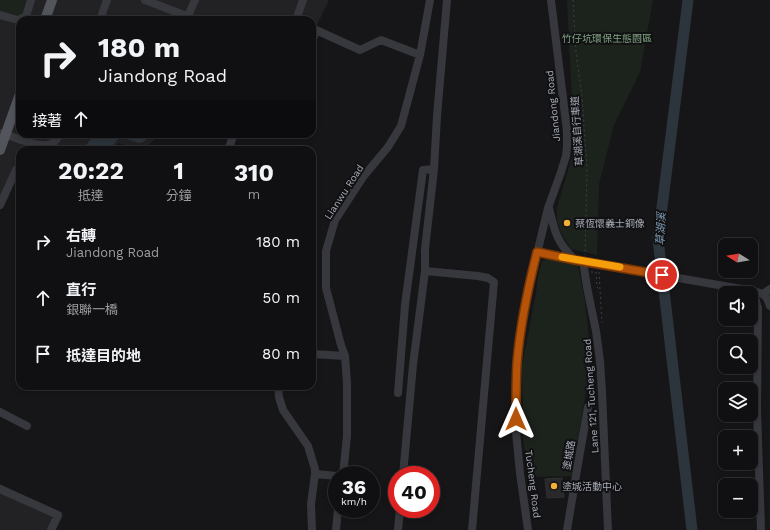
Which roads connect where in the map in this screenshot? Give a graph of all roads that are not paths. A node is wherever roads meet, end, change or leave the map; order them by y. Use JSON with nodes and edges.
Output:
{"nodes":[{"id":1,"x":32,"y":0,"type":"edge"},
{"id":2,"x":52,"y":0,"type":"edge"},
{"id":3,"x":107,"y":0,"type":"edge"},
{"id":4,"x":145,"y":0,"type":"edge"},
{"id":5,"x":194,"y":0,"type":"edge"},
{"id":6,"x":303,"y":0,"type":"edge"},
{"id":7,"x":430,"y":0,"type":"edge"},
{"id":8,"x":447,"y":0,"type":"edge"},
{"id":9,"x":551,"y":0,"type":"edge"},
{"id":10,"x":0,"y":15,"type":"edge"},
{"id":11,"x":26,"y":16,"type":"edge"},
{"id":12,"x":46,"y":16,"type":"edge"},
{"id":13,"x":101,"y":16,"type":"edge"},
{"id":14,"x":188,"y":16,"type":"joint"},
{"id":15,"x":297,"y":16,"type":"edge"},
{"id":16,"x":16,"y":19,"type":"edge"},
{"id":17,"x":316,"y":30,"type":"edge"},
{"id":18,"x":420,"y":55,"type":"junction"},
{"id":19,"x":16,"y":103,"type":"edge"},
{"id":20,"x":3,"y":134,"type":"edge"},
{"id":21,"x":58,"y":138,"type":"edge"},
{"id":22,"x":0,"y":150,"type":"edge"},
{"id":23,"x":434,"y":169,"type":"junction"},
{"id":24,"x":16,"y":170,"type":"edge"},
{"id":25,"x":0,"y":205,"type":"edge"},
{"id":26,"x":548,"y":208,"type":"junction"},
{"id":27,"x":537,"y":252,"type":"junction"},
{"id":28,"x":582,"y":261,"type":"junction"},
{"id":29,"x":425,"y":271,"type":"junction"},
{"id":30,"x":724,"y":286,"type":"edge"},
{"id":31,"x":766,"y":291,"type":"edge"},
{"id":32,"x":770,"y":306,"type":"edge"},
{"id":33,"x":758,"y":326,"type":"edge"},
{"id":34,"x":316,"y":354,"type":"edge"},
{"id":35,"x":344,"y":356,"type":"junction"},
{"id":36,"x":278,"y":390,"type":"edge"},
{"id":37,"x":398,"y":393,"type":"dead end"},
{"id":38,"x":588,"y":407,"type":"dead end"},
{"id":39,"x":0,"y":412,"type":"edge"},
{"id":40,"x":26,"y":426,"type":"dead end"},
{"id":41,"x":343,"y":466,"type":"edge"},
{"id":42,"x":404,"y":466,"type":"edge"},
{"id":43,"x":315,"y":474,"type":"junction"},
{"id":44,"x":328,"y":475,"type":"edge"},
{"id":45,"x":0,"y":489,"type":"edge"},
{"id":46,"x":337,"y":518,"type":"edge"},
{"id":47,"x":399,"y":518,"type":"edge"},
{"id":48,"x":51,"y":530,"type":"edge"},
{"id":49,"x":312,"y":530,"type":"edge"},
{"id":50,"x":336,"y":530,"type":"edge"},
{"id":51,"x":398,"y":530,"type":"edge"},
{"id":52,"x":472,"y":530,"type":"edge"},
{"id":53,"x":528,"y":530,"type":"edge"},
{"id":54,"x":567,"y":530,"type":"edge"},
{"id":55,"x":608,"y":530,"type":"edge"},
{"id":56,"x":761,"y":530,"type":"edge"}],
"edges":[{"from":1,"to":11,"type":"street"},
{"from":2,"to":12,"type":"main road"},
{"from":3,"to":13,"type":"street"},
{"from":4,"to":14,"type":"street"},
{"from":5,"to":14,"type":"street"},
{"from":6,"to":15,"type":"street"},
{"from":7,"to":18,"type":"street","name":"Lianwu Road"},
{"from":8,"to":23,"type":"street"},
{"from":9,"to":26,"type":"street","name":"Jiandong Road"},
{"from":10,"to":16,"type":"street"},
{"from":17,"to":18,"type":"street"},
{"from":18,"to":35,"type":"street","name":"Lianwu Road"},
{"from":19,"to":20,"type":"main road"},
{"from":20,"to":21,"type":"street"},
{"from":20,"to":22,"type":"main road"},
{"from":23,"to":29,"type":"street"},
{"from":23,"to":37,"type":"street"},
{"from":24,"to":25,"type":"street"},
{"from":26,"to":27,"type":"street","name":"Jiandong Road"},
{"from":26,"to":28,"type":"street"},
{"from":27,"to":28,"type":"street"},
{"from":27,"to":53,"type":"street","name":"Tucheng Road"},
{"from":28,"to":30,"type":"street"},
{"from":28,"to":55,"type":"street","name":"Lane 121, Tucheng Road"},
{"from":29,"to":42,"type":"street"},
{"from":29,"to":52,"type":"street"},
{"from":31,"to":32,"type":"street"},
{"from":33,"to":56,"type":"street"},
{"from":34,"to":35,"type":"street"},
{"from":35,"to":41,"type":"street","name":"Lianwu Road"},
{"from":36,"to":43,"type":"street"},
{"from":38,"to":54,"type":"street","name":"塗城路"},
{"from":39,"to":40,"type":"street"},
{"from":43,"to":44,"type":"street"},
{"from":43,"to":49,"type":"street"},
{"from":45,"to":48,"type":"street"},
{"from":46,"to":50,"type":"street"},
{"from":47,"to":51,"type":"street"}]}
